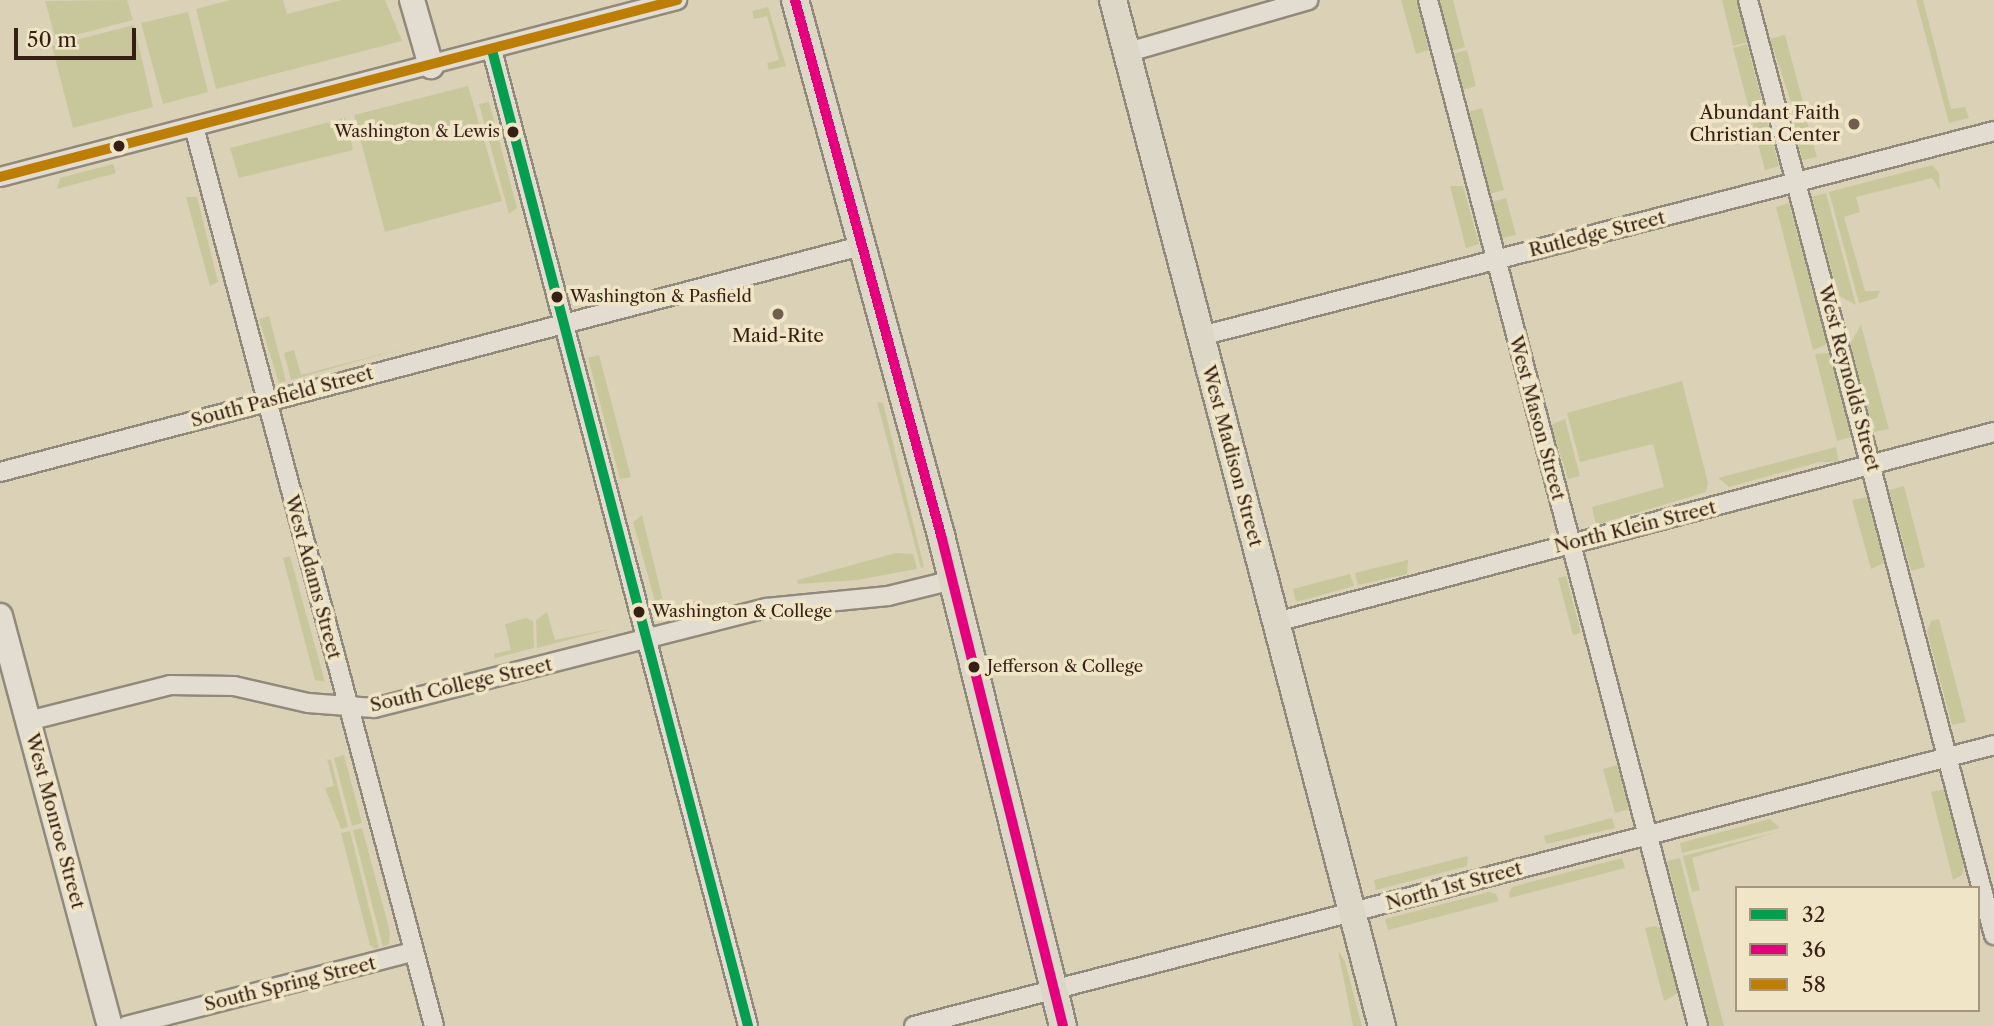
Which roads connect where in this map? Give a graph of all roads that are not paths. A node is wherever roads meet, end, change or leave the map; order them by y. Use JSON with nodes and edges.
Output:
{"nodes":[{"id":1,"x":412,"y":0,"type":"edge"},
{"id":2,"x":677,"y":0,"type":"edge"},
{"id":3,"x":795,"y":0,"type":"edge"},
{"id":4,"x":1309,"y":0,"type":"edge"},
{"id":5,"x":1428,"y":0,"type":"edge"},
{"id":6,"x":1748,"y":0,"type":"edge"},
{"id":7,"x":1113,"y":2,"type":"edge"},
{"id":8,"x":492,"y":50,"type":"junction"},
{"id":9,"x":1125,"y":54,"type":"junction"},
{"id":10,"x":431,"y":66,"type":"junction"},
{"id":11,"x":194,"y":127,"type":"junction"},
{"id":12,"x":1994,"y":131,"type":"edge"},
{"id":13,"x":0,"y":177,"type":"edge"},
{"id":14,"x":1796,"y":182,"type":"junction"},
{"id":15,"x":861,"y":246,"type":"junction"},
{"id":16,"x":1495,"y":261,"type":"junction"},
{"id":17,"x":564,"y":324,"type":"junction"},
{"id":18,"x":1200,"y":336,"type":"junction"},
{"id":19,"x":266,"y":401,"type":"junction"},
{"id":20,"x":1994,"y":432,"type":"edge"},
{"id":21,"x":1872,"y":465,"type":"junction"},
{"id":22,"x":0,"y":472,"type":"edge"},
{"id":23,"x":1570,"y":544,"type":"junction"},
{"id":24,"x":953,"y":580,"type":"junction"},
{"id":25,"x":0,"y":616,"type":"edge"},
{"id":26,"x":1276,"y":622,"type":"junction"},
{"id":27,"x":646,"y":640,"type":"junction"},
{"id":28,"x":346,"y":707,"type":"junction"},
{"id":29,"x":28,"y":721,"type":"junction"},
{"id":30,"x":1994,"y":745,"type":"edge"},
{"id":31,"x":1948,"y":757,"type":"junction"},
{"id":32,"x":1647,"y":835,"type":"junction"},
{"id":33,"x":1352,"y":913,"type":"junction"},
{"id":34,"x":1994,"y":935,"type":"edge"},
{"id":35,"x":413,"y":952,"type":"junction"},
{"id":36,"x":1054,"y":990,"type":"junction"},
{"id":37,"x":110,"y":1026,"type":"edge"},
{"id":38,"x":126,"y":1026,"type":"edge"},
{"id":39,"x":434,"y":1026,"type":"edge"},
{"id":40,"x":748,"y":1026,"type":"edge"},
{"id":41,"x":914,"y":1026,"type":"edge"},
{"id":42,"x":1063,"y":1026,"type":"edge"},
{"id":43,"x":1382,"y":1026,"type":"edge"},
{"id":44,"x":1698,"y":1026,"type":"edge"}],
"edges":[{"from":1,"to":10,"type":"street"},
{"from":2,"to":8,"type":"street"},
{"from":3,"to":15,"type":"main road"},
{"from":4,"to":9,"type":"street"},
{"from":5,"to":16,"type":"street","name":"West Mason Street"},
{"from":6,"to":14,"type":"street","name":"West Reynolds Street"},
{"from":7,"to":9,"type":"main road","name":"West Madison Street"},
{"from":8,"to":10,"type":"street"},
{"from":8,"to":17,"type":"street"},
{"from":9,"to":18,"type":"main road","name":"West Madison Street"},
{"from":10,"to":11,"type":"street"},
{"from":11,"to":13,"type":"street"},
{"from":11,"to":19,"type":"street","name":"West Adams Street"},
{"from":12,"to":14,"type":"street","name":"Rutledge Street"},
{"from":14,"to":16,"type":"street","name":"Rutledge Street"},
{"from":14,"to":21,"type":"street","name":"West Reynolds Street"},
{"from":15,"to":17,"type":"street","name":"South Pasfield Street"},
{"from":15,"to":24,"type":"main road"},
{"from":16,"to":18,"type":"street","name":"Rutledge Street"},
{"from":16,"to":23,"type":"street","name":"West Mason Street"},
{"from":17,"to":19,"type":"street","name":"South Pasfield Street"},
{"from":17,"to":27,"type":"street"},
{"from":18,"to":26,"type":"main road","name":"West Madison Street"},
{"from":19,"to":22,"type":"street","name":"South Pasfield Street"},
{"from":19,"to":28,"type":"street","name":"West Adams Street"},
{"from":20,"to":21,"type":"street","name":"North Klein Street"},
{"from":21,"to":23,"type":"street","name":"North Klein Street"},
{"from":21,"to":31,"type":"street","name":"West Reynolds Street"},
{"from":23,"to":26,"type":"street","name":"North Klein Street"},
{"from":23,"to":32,"type":"street","name":"West Mason Street"},
{"from":24,"to":27,"type":"street","name":"South College Street"},
{"from":24,"to":36,"type":"main road"},
{"from":25,"to":29,"type":"street","name":"West Monroe Street"},
{"from":26,"to":33,"type":"main road","name":"West Madison Street"},
{"from":27,"to":28,"type":"street","name":"South College Street"},
{"from":27,"to":40,"type":"street"},
{"from":28,"to":29,"type":"street","name":"South College Street"},
{"from":28,"to":35,"type":"street","name":"West Adams Street"},
{"from":29,"to":37,"type":"street","name":"West Monroe Street"},
{"from":30,"to":31,"type":"street","name":"North 1st Street"},
{"from":31,"to":32,"type":"street","name":"North 1st Street"},
{"from":31,"to":34,"type":"street","name":"West Reynolds Street"},
{"from":32,"to":33,"type":"street","name":"North 1st Street"},
{"from":32,"to":44,"type":"street","name":"West Mason Street"},
{"from":33,"to":36,"type":"street","name":"North 1st Street"},
{"from":33,"to":43,"type":"main road","name":"West Madison Street"},
{"from":35,"to":38,"type":"street","name":"South Spring Street"},
{"from":35,"to":39,"type":"street","name":"West Adams Street"},
{"from":36,"to":41,"type":"street","name":"North 1st Street"},
{"from":36,"to":42,"type":"main road"}]}
